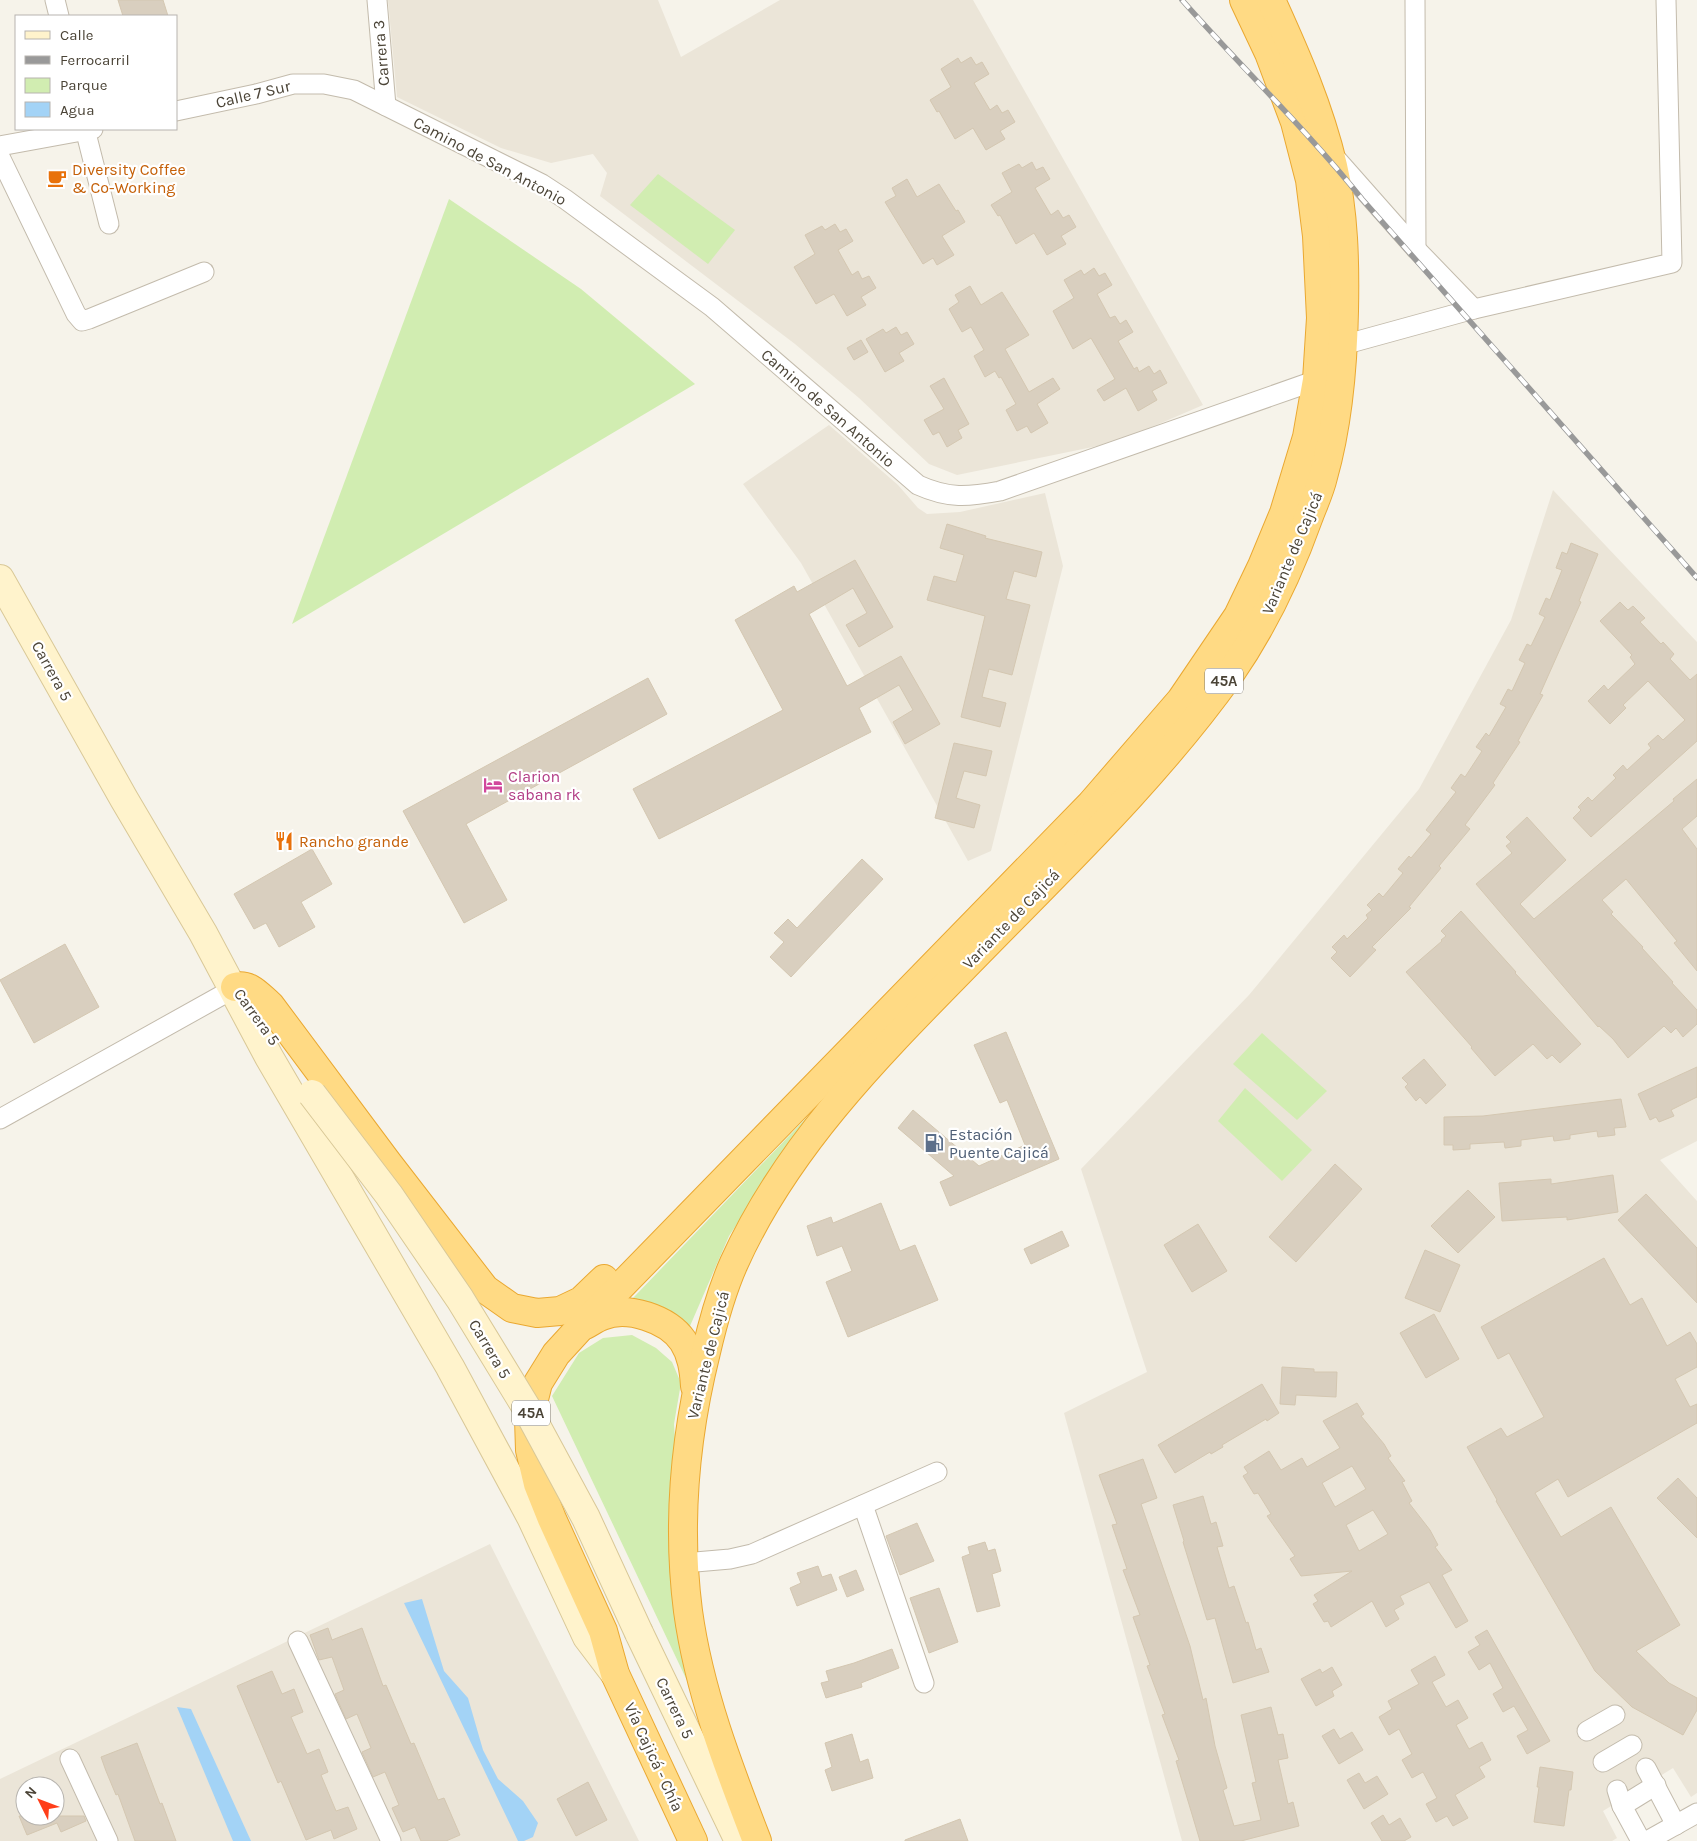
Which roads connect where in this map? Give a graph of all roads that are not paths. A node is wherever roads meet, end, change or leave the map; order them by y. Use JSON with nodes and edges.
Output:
{"nodes":[{"id":1,"x":55,"y":0,"type":"edge"},
{"id":2,"x":377,"y":0,"type":"edge"},
{"id":3,"x":1244,"y":0,"type":"edge"},
{"id":4,"x":1271,"y":0,"type":"edge"},
{"id":5,"x":1414,"y":0,"type":"edge"},
{"id":6,"x":1666,"y":0,"type":"edge"},
{"id":7,"x":59,"y":15,"type":"edge"},
{"id":8,"x":386,"y":106,"type":"junction"},
{"id":9,"x":178,"y":111,"type":"edge"},
{"id":10,"x":83,"y":130,"type":"edge"},
{"id":11,"x":88,"y":130,"type":"edge"},
{"id":12,"x":0,"y":146,"type":"edge"},
{"id":13,"x":1328,"y":149,"type":"junction"},
{"id":14,"x":0,"y":157,"type":"edge"},
{"id":15,"x":109,"y":224,"type":"dead end"},
{"id":16,"x":1416,"y":249,"type":"junction"},
{"id":17,"x":204,"y":272,"type":"dead end"},
{"id":18,"x":1474,"y":309,"type":"junction"},
{"id":19,"x":1343,"y":345,"type":"junction"},
{"id":20,"x":1317,"y":380,"type":"junction"},
{"id":21,"x":0,"y":580,"type":"edge"},
{"id":22,"x":230,"y":982,"type":"junction"},
{"id":23,"x":0,"y":1118,"type":"edge"},
{"id":24,"x":703,"y":1201,"type":"junction"},
{"id":25,"x":578,"y":1330,"type":"junction"},
{"id":26,"x":694,"y":1398,"type":"junction"},
{"id":27,"x":937,"y":1472,"type":"dead end"},
{"id":28,"x":863,"y":1504,"type":"junction"},
{"id":29,"x":684,"y":1563,"type":"junction"},
{"id":30,"x":298,"y":1641,"type":"dead end"},
{"id":31,"x":615,"y":1674,"type":"junction"},
{"id":32,"x":924,"y":1683,"type":"dead end"},
{"id":33,"x":1615,"y":1715,"type":"dead end"},
{"id":34,"x":1587,"y":1731,"type":"dead end"},
{"id":35,"x":1632,"y":1745,"type":"dead end"},
{"id":36,"x":70,"y":1759,"type":"dead end"},
{"id":37,"x":1603,"y":1762,"type":"dead end"},
{"id":38,"x":1646,"y":1768,"type":"dead end"},
{"id":39,"x":1656,"y":1785,"type":"junction"},
{"id":40,"x":1697,"y":1813,"type":"edge"},
{"id":41,"x":1676,"y":1825,"type":"junction"},
{"id":42,"x":108,"y":1841,"type":"edge"},
{"id":43,"x":391,"y":1841,"type":"edge"},
{"id":44,"x":692,"y":1841,"type":"edge"},
{"id":45,"x":739,"y":1841,"type":"edge"},
{"id":46,"x":757,"y":1841,"type":"edge"},
{"id":47,"x":1642,"y":1841,"type":"edge"},
{"id":48,"x":1648,"y":1841,"type":"edge"}],
"edges":[{"from":1,"to":7,"type":"street"},
{"from":2,"to":8,"type":"street","name":"Carrera 3"},
{"from":3,"to":20,"type":"highway","name":"Variante de Cajicá","number":"45A"},
{"from":4,"to":13,"type":"highway","name":"Variante de Cajicá","number":"45A"},
{"from":5,"to":16,"type":"street"},
{"from":6,"to":18,"type":"street"},
{"from":8,"to":9,"type":"street","name":"Calle 7 Sur"},
{"from":8,"to":20,"type":"street","name":"Camino de San Antonio"},
{"from":10,"to":12,"type":"street"},
{"from":11,"to":15,"type":"street"},
{"from":13,"to":16,"type":"street"},
{"from":13,"to":19,"type":"highway","name":"Variante de Cajicá","number":"45A"},
{"from":14,"to":17,"type":"street"},
{"from":16,"to":18,"type":"street"},
{"from":18,"to":19,"type":"street"},
{"from":19,"to":26,"type":"highway","name":"Variante de Cajicá","number":"45A"},
{"from":20,"to":24,"type":"highway","name":"Variante de Cajicá","number":"45A"},
{"from":21,"to":22,"type":"main road","name":"Carrera 5","number":"45A"},
{"from":22,"to":23,"type":"street"},
{"from":22,"to":24,"type":"highway"},
{"from":22,"to":31,"type":"main road","name":"Carrera 5","number":"45A"},
{"from":22,"to":45,"type":"main road","name":"Carrera 5","number":"45A","bridge":true},
{"from":24,"to":25,"type":"highway","name":"Variante de Cajicá","number":"45A"},
{"from":25,"to":26,"type":"highway"},
{"from":25,"to":31,"type":"highway","name":"Variante de Cajicá","number":"45A"},
{"from":26,"to":29,"type":"highway","name":"Variante de Cajicá","number":"45A"},
{"from":27,"to":28,"type":"street"},
{"from":28,"to":29,"type":"street"},
{"from":28,"to":32,"type":"street"},
{"from":29,"to":46,"type":"highway","name":"Variante de Cajicá","number":"45A"},
{"from":30,"to":43,"type":"street"},
{"from":31,"to":44,"type":"highway","name":"Vía Cajicá - Chía","number":"45A"},
{"from":33,"to":34,"type":"street"},
{"from":35,"to":37,"type":"street"},
{"from":36,"to":42,"type":"street"},
{"from":38,"to":39,"type":"street"},
{"from":39,"to":41,"type":"street"},
{"from":39,"to":47,"type":"street"},
{"from":40,"to":41,"type":"street"},
{"from":41,"to":48,"type":"street"}]}
